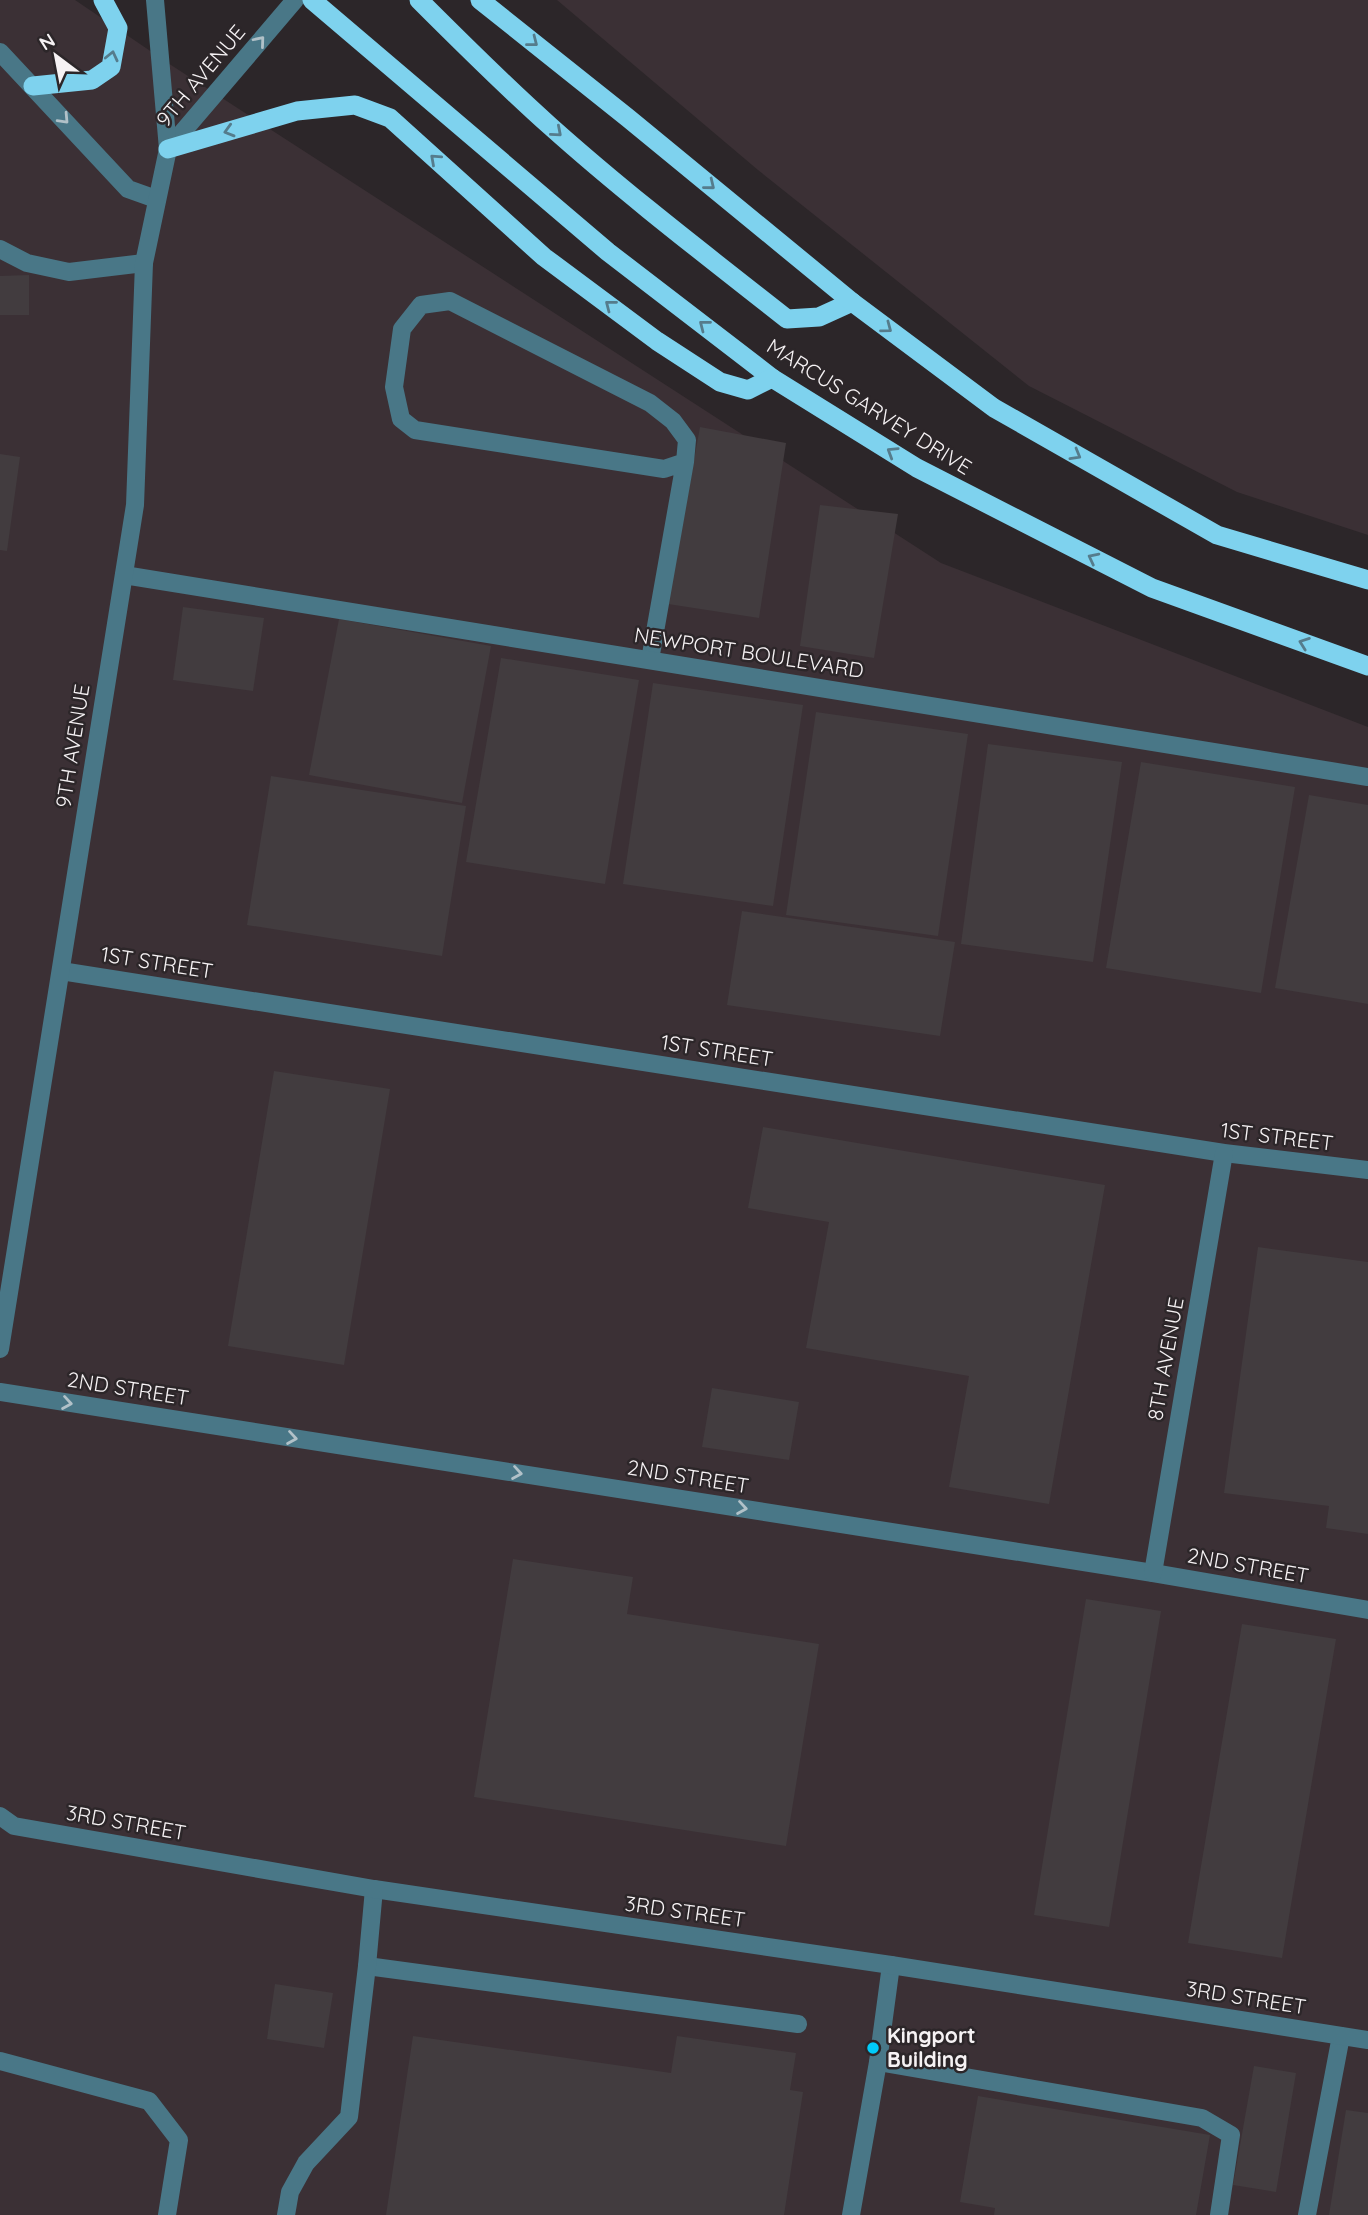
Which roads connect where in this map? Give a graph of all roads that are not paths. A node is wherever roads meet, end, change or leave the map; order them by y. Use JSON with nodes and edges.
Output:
{"nodes":[{"id":1,"x":103,"y":0,"type":"edge"},
{"id":2,"x":155,"y":0,"type":"edge"},
{"id":3,"x":295,"y":0,"type":"edge"},
{"id":4,"x":312,"y":0,"type":"edge"},
{"id":5,"x":419,"y":0,"type":"edge"},
{"id":6,"x":480,"y":0,"type":"edge"},
{"id":7,"x":0,"y":52,"type":"edge"},
{"id":8,"x":33,"y":86,"type":"junction"},
{"id":9,"x":168,"y":149,"type":"junction"},
{"id":10,"x":156,"y":200,"type":"junction"},
{"id":11,"x":0,"y":249,"type":"edge"},
{"id":12,"x":144,"y":263,"type":"junction"},
{"id":13,"x":852,"y":302,"type":"junction"},
{"id":14,"x":772,"y":378,"type":"junction"},
{"id":15,"x":685,"y":462,"type":"junction"},
{"id":16,"x":124,"y":575,"type":"junction"},
{"id":17,"x":1368,"y":580,"type":"edge"},
{"id":18,"x":650,"y":660,"type":"junction"},
{"id":19,"x":1368,"y":666,"type":"edge"},
{"id":20,"x":1368,"y":777,"type":"edge"},
{"id":21,"x":61,"y":971,"type":"junction"},
{"id":22,"x":1224,"y":1153,"type":"junction"},
{"id":23,"x":1368,"y":1170,"type":"edge"},
{"id":24,"x":0,"y":1349,"type":"edge"},
{"id":25,"x":0,"y":1392,"type":"edge"},
{"id":26,"x":1153,"y":1573,"type":"junction"},
{"id":27,"x":1368,"y":1610,"type":"edge"},
{"id":28,"x":0,"y":1816,"type":"edge"},
{"id":29,"x":373,"y":1889,"type":"junction"},
{"id":30,"x":891,"y":1965,"type":"junction"},
{"id":31,"x":367,"y":1966,"type":"junction"},
{"id":32,"x":798,"y":2024,"type":"dead end"},
{"id":33,"x":1341,"y":2036,"type":"junction"},
{"id":34,"x":1368,"y":2040,"type":"edge"},
{"id":35,"x":0,"y":2061,"type":"edge"},
{"id":36,"x":878,"y":2062,"type":"junction"},
{"id":37,"x":167,"y":2215,"type":"edge"},
{"id":38,"x":286,"y":2215,"type":"edge"},
{"id":39,"x":851,"y":2215,"type":"edge"},
{"id":40,"x":1219,"y":2215,"type":"edge"},
{"id":41,"x":1307,"y":2215,"type":"edge"}],
"edges":[{"from":8,"to":1,"type":"highway","one_way":true},
{"from":2,"to":9,"type":"street","name":"9TH AVENUE"},
{"from":9,"to":3,"type":"street","name":"9TH AVENUE","one_way":true},
{"from":14,"to":4,"type":"highway","name":"MARCUS GARVEY DRIVE","one_way":true},
{"from":5,"to":13,"type":"highway","one_way":true},
{"from":6,"to":13,"type":"highway","one_way":true},
{"from":7,"to":8,"type":"street"},
{"from":8,"to":10,"type":"street","one_way":true},
{"from":9,"to":10,"type":"street","name":"9TH AVENUE"},
{"from":14,"to":9,"type":"highway","one_way":true},
{"from":10,"to":12,"type":"street","name":"9TH AVENUE"},
{"from":11,"to":12,"type":"street"},
{"from":12,"to":16,"type":"street","name":"9TH AVENUE"},
{"from":13,"to":17,"type":"highway","one_way":true},
{"from":19,"to":14,"type":"highway","name":"MARCUS GARVEY DRIVE","one_way":true},
{"from":15,"to":15,"type":"street"},
{"from":15,"to":18,"type":"street"},
{"from":16,"to":18,"type":"street","name":"NEWPORT BOULEVARD"},
{"from":16,"to":21,"type":"street","name":"9TH AVENUE"},
{"from":18,"to":20,"type":"street","name":"NEWPORT BOULEVARD"},
{"from":21,"to":22,"type":"street","name":"1ST STREET"},
{"from":21,"to":24,"type":"street","name":"9TH AVENUE"},
{"from":22,"to":23,"type":"street","name":"1ST STREET"},
{"from":22,"to":26,"type":"street","name":"8TH AVENUE"},
{"from":25,"to":26,"type":"street","name":"2ND STREET","one_way":true},
{"from":26,"to":27,"type":"street","name":"2ND STREET"},
{"from":28,"to":29,"type":"street","name":"3RD STREET"},
{"from":29,"to":30,"type":"street","name":"3RD STREET"},
{"from":29,"to":31,"type":"street"},
{"from":30,"to":33,"type":"street","name":"3RD STREET"},
{"from":30,"to":36,"type":"street"},
{"from":31,"to":32,"type":"street"},
{"from":31,"to":38,"type":"street"},
{"from":33,"to":34,"type":"street","name":"3RD STREET"},
{"from":33,"to":41,"type":"street"},
{"from":35,"to":37,"type":"street"},
{"from":36,"to":39,"type":"street"},
{"from":36,"to":40,"type":"street"}]}
